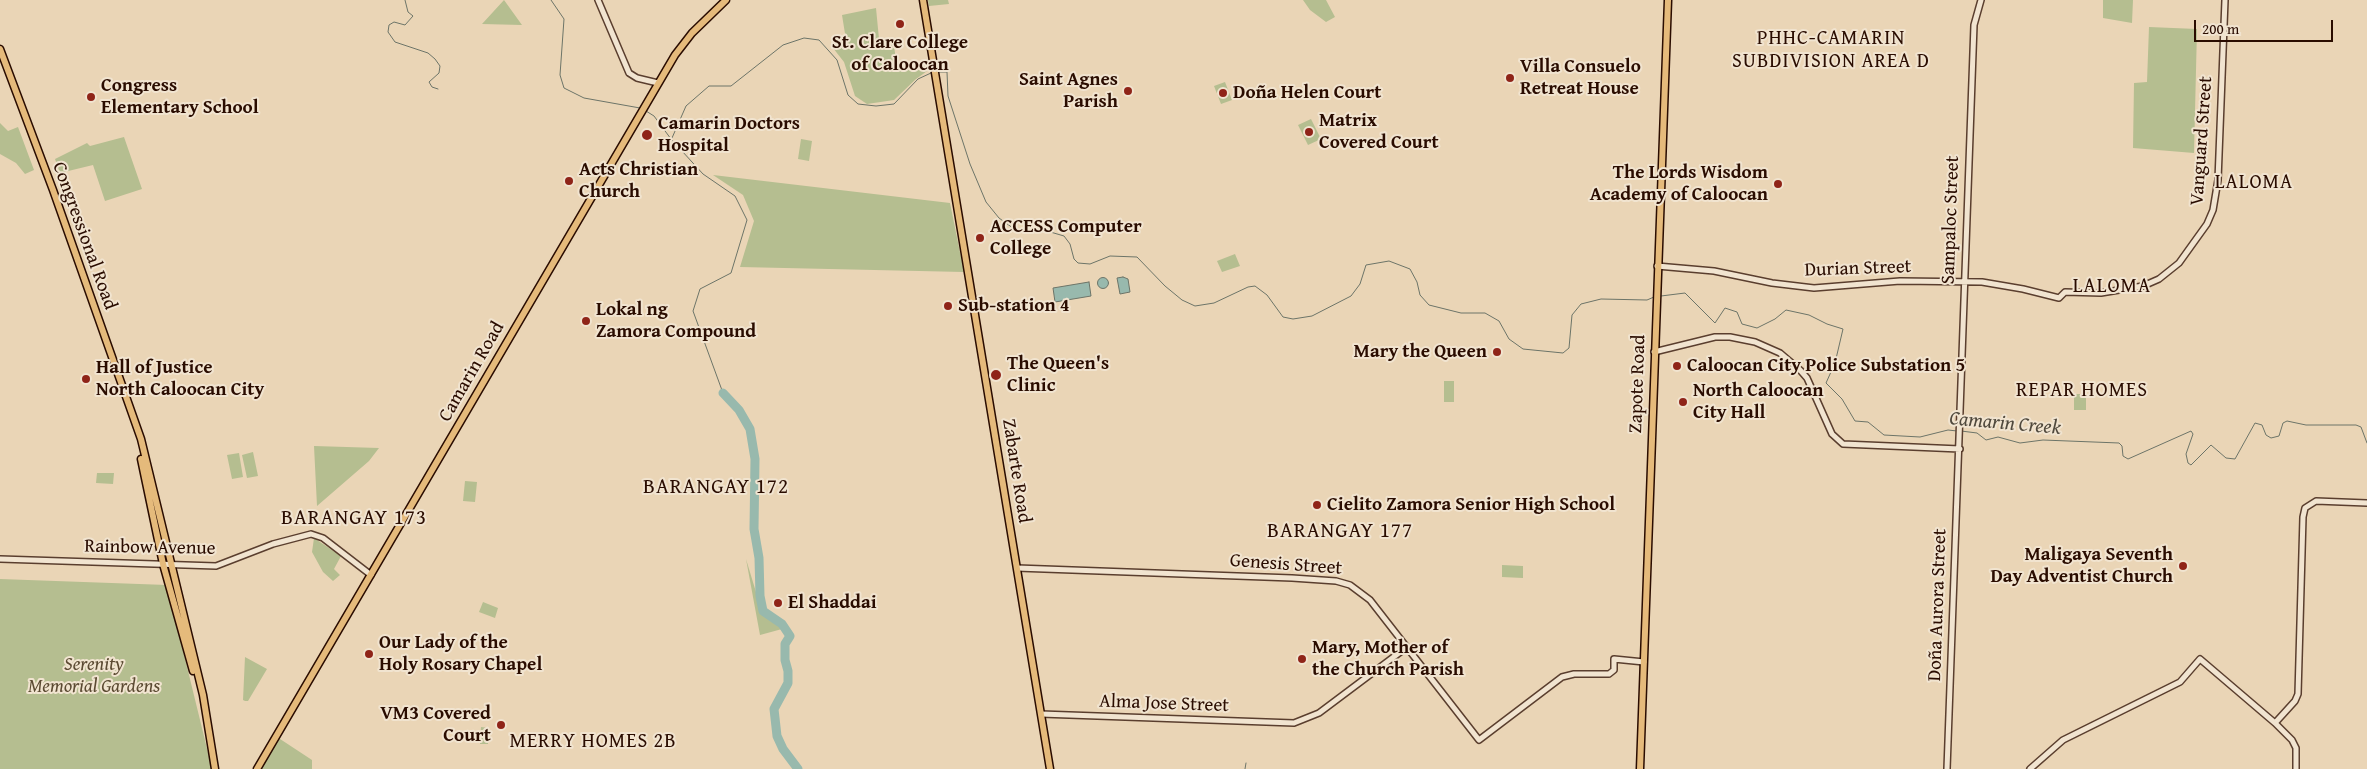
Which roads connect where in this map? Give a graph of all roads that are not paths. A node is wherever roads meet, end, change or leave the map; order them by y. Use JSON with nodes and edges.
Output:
{"nodes":[{"id":1,"x":598,"y":0,"type":"edge"},
{"id":2,"x":726,"y":0,"type":"edge"},
{"id":3,"x":923,"y":0,"type":"edge"},
{"id":4,"x":1668,"y":0,"type":"edge"},
{"id":5,"x":1981,"y":0,"type":"edge"},
{"id":6,"x":2225,"y":0,"type":"edge"},
{"id":7,"x":0,"y":49,"type":"edge"},
{"id":8,"x":658,"y":84,"type":"junction"},
{"id":9,"x":1657,"y":266,"type":"junction"},
{"id":10,"x":1963,"y":282,"type":"junction"},
{"id":11,"x":2059,"y":298,"type":"joint"},
{"id":12,"x":1654,"y":352,"type":"junction"},
{"id":13,"x":1960,"y":441,"type":"joint"},
{"id":14,"x":1960,"y":449,"type":"junction"},
{"id":15,"x":2367,"y":503,"type":"edge"},
{"id":16,"x":0,"y":560,"type":"edge"},
{"id":17,"x":166,"y":564,"type":"junction"},
{"id":18,"x":1017,"y":568,"type":"junction"},
{"id":19,"x":371,"y":575,"type":"junction"},
{"id":20,"x":1408,"y":646,"type":"junction"},
{"id":21,"x":1644,"y":662,"type":"junction"},
{"id":22,"x":1041,"y":714,"type":"junction"},
{"id":23,"x":2275,"y":723,"type":"junction"},
{"id":24,"x":215,"y":769,"type":"edge"},
{"id":25,"x":257,"y":769,"type":"edge"},
{"id":26,"x":1050,"y":769,"type":"edge"},
{"id":27,"x":1640,"y":769,"type":"edge"},
{"id":28,"x":1947,"y":769,"type":"edge"},
{"id":29,"x":2030,"y":769,"type":"edge"},
{"id":30,"x":2296,"y":769,"type":"edge"}],
"edges":[{"from":1,"to":8,"type":"street"},
{"from":2,"to":8,"type":"main road","name":"Camarin Road"},
{"from":3,"to":18,"type":"main road","name":"Zabarte Road"},
{"from":4,"to":9,"type":"main road","name":"Zapote Road"},
{"from":5,"to":10,"type":"street","name":"Sampaloc Street"},
{"from":6,"to":11,"type":"street","name":"Vanguard Street"},
{"from":7,"to":17,"type":"main road","name":"Congressional Road"},
{"from":8,"to":19,"type":"main road","name":"Camarin Road"},
{"from":9,"to":10,"type":"street","name":"Durian Street"},
{"from":9,"to":12,"type":"main road","name":"Zapote Road"},
{"from":10,"to":11,"type":"street","name":"Durian Street"},
{"from":10,"to":13,"type":"street","name":"Sampaloc Street"},
{"from":12,"to":14,"type":"street"},
{"from":12,"to":21,"type":"main road","name":"Zapote Road"},
{"from":13,"to":14,"type":"street","name":"Doña Aurora Street"},
{"from":14,"to":28,"type":"street","name":"Doña Aurora Street"},
{"from":15,"to":23,"type":"street"},
{"from":16,"to":17,"type":"street","name":"Rainbow Avenue"},
{"from":17,"to":19,"type":"street","name":"Rainbow Avenue"},
{"from":17,"to":24,"type":"main road","name":"Congressional Road"},
{"from":18,"to":20,"type":"street","name":"Genesis Street"},
{"from":18,"to":22,"type":"main road","name":"Zabarte Road"},
{"from":19,"to":25,"type":"main road","name":"Camarin Road"},
{"from":20,"to":21,"type":"street","name":"Genesis Street"},
{"from":20,"to":22,"type":"street","name":"Alma Jose Street"},
{"from":21,"to":27,"type":"main road","name":"Zapote Road"},
{"from":22,"to":26,"type":"main road","name":"Zabarte Road"},
{"from":23,"to":29,"type":"street"},
{"from":23,"to":30,"type":"street"}]}
